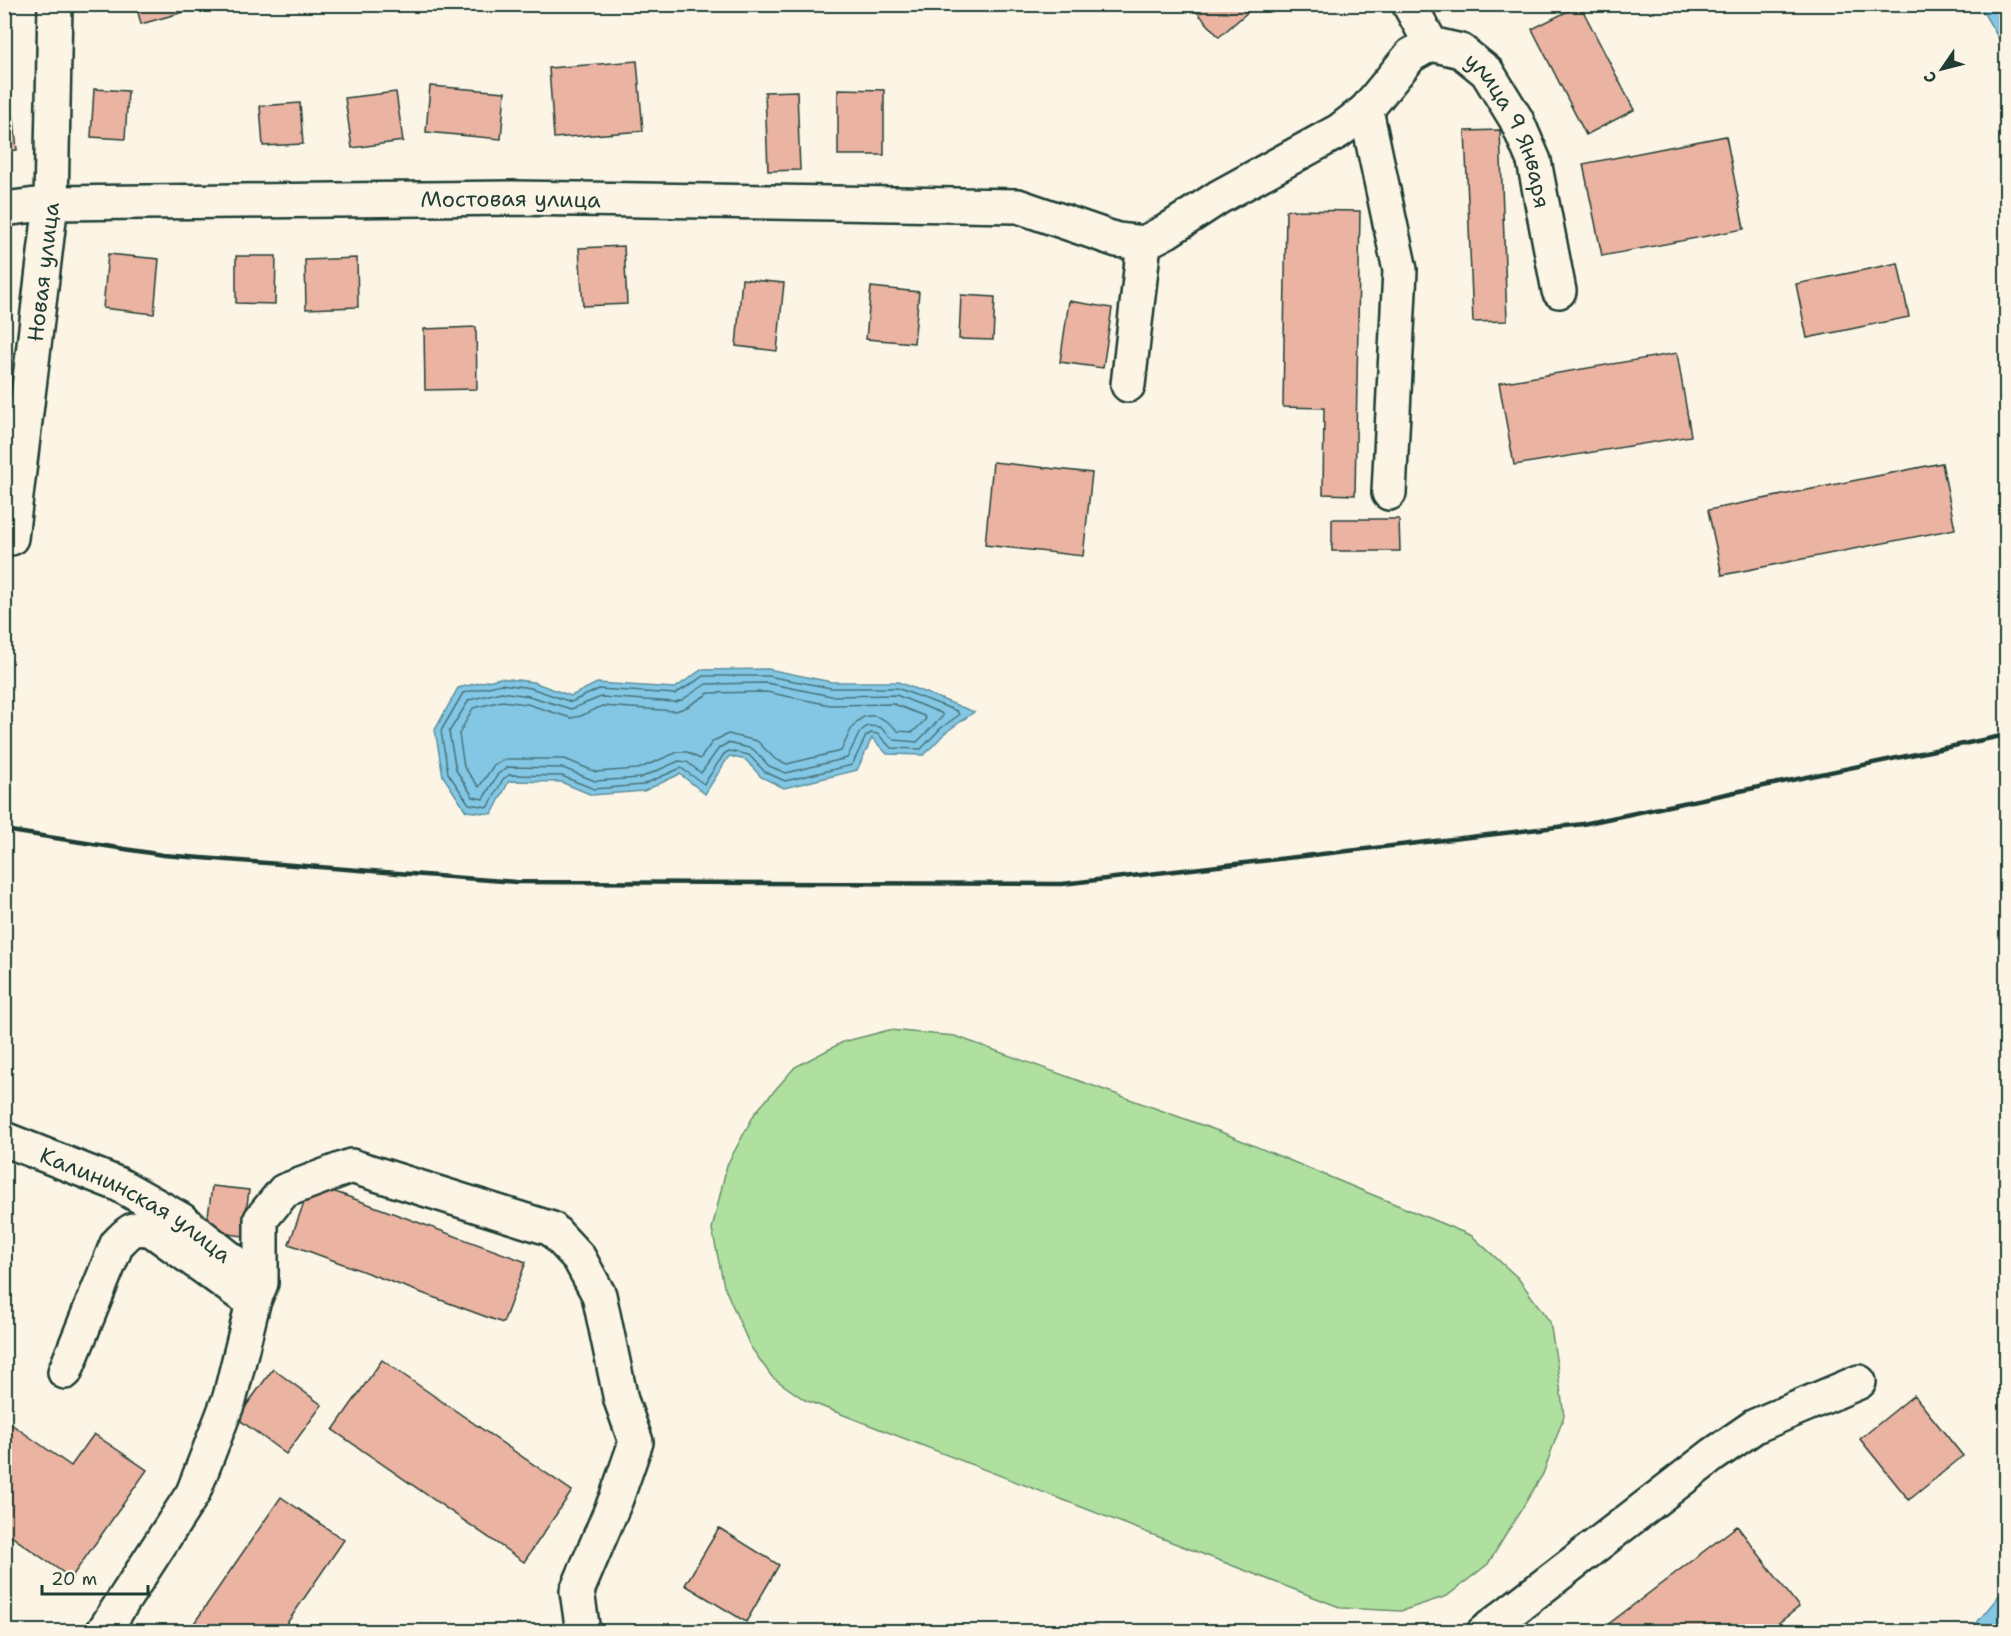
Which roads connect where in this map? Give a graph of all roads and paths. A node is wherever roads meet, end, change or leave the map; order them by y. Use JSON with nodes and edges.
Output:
{"nodes":[{"id":1,"x":55,"y":4,"type":"edge"},
{"id":2,"x":1409,"y":4,"type":"edge"},
{"id":3,"x":1431,"y":44,"type":"junction"},
{"id":4,"x":1366,"y":110,"type":"junction"},
{"id":5,"x":51,"y":203,"type":"junction"},
{"id":6,"x":4,"y":209,"type":"edge"},
{"id":7,"x":1144,"y":243,"type":"junction"},
{"id":8,"x":1559,"y":291,"type":"dead end"},
{"id":9,"x":1128,"y":385,"type":"dead end"},
{"id":10,"x":1389,"y":493,"type":"dead end"},
{"id":11,"x":11,"y":538,"type":"dead end"},
{"id":12,"x":4,"y":1139,"type":"edge"},
{"id":13,"x":257,"y":1293,"type":"junction"},
{"id":14,"x":65,"y":1372,"type":"dead end"},
{"id":15,"x":1858,"y":1382,"type":"dead end"},
{"id":16,"x":103,"y":1632,"type":"edge"},
{"id":17,"x":583,"y":1632,"type":"edge"},
{"id":18,"x":1484,"y":1632,"type":"edge"}],
"edges":[{"from":1,"to":5,"type":"street","name":"Новая улица"},
{"from":2,"to":3,"type":"street","name":"улица 9 Января"},
{"from":3,"to":4,"type":"street"},
{"from":3,"to":8,"type":"street","name":"улица 9 Января"},
{"from":4,"to":7,"type":"street"},
{"from":4,"to":10,"type":"street"},
{"from":5,"to":6,"type":"street","name":"Мостовая улица"},
{"from":5,"to":7,"type":"street","name":"Мостовая улица"},
{"from":5,"to":11,"type":"street","name":"Новая улица"},
{"from":7,"to":9,"type":"street"},
{"from":12,"to":13,"type":"street","name":"Калининская улица"},
{"from":13,"to":14,"type":"street"},
{"from":13,"to":16,"type":"street"},
{"from":13,"to":17,"type":"street"},
{"from":15,"to":18,"type":"street"}]}
